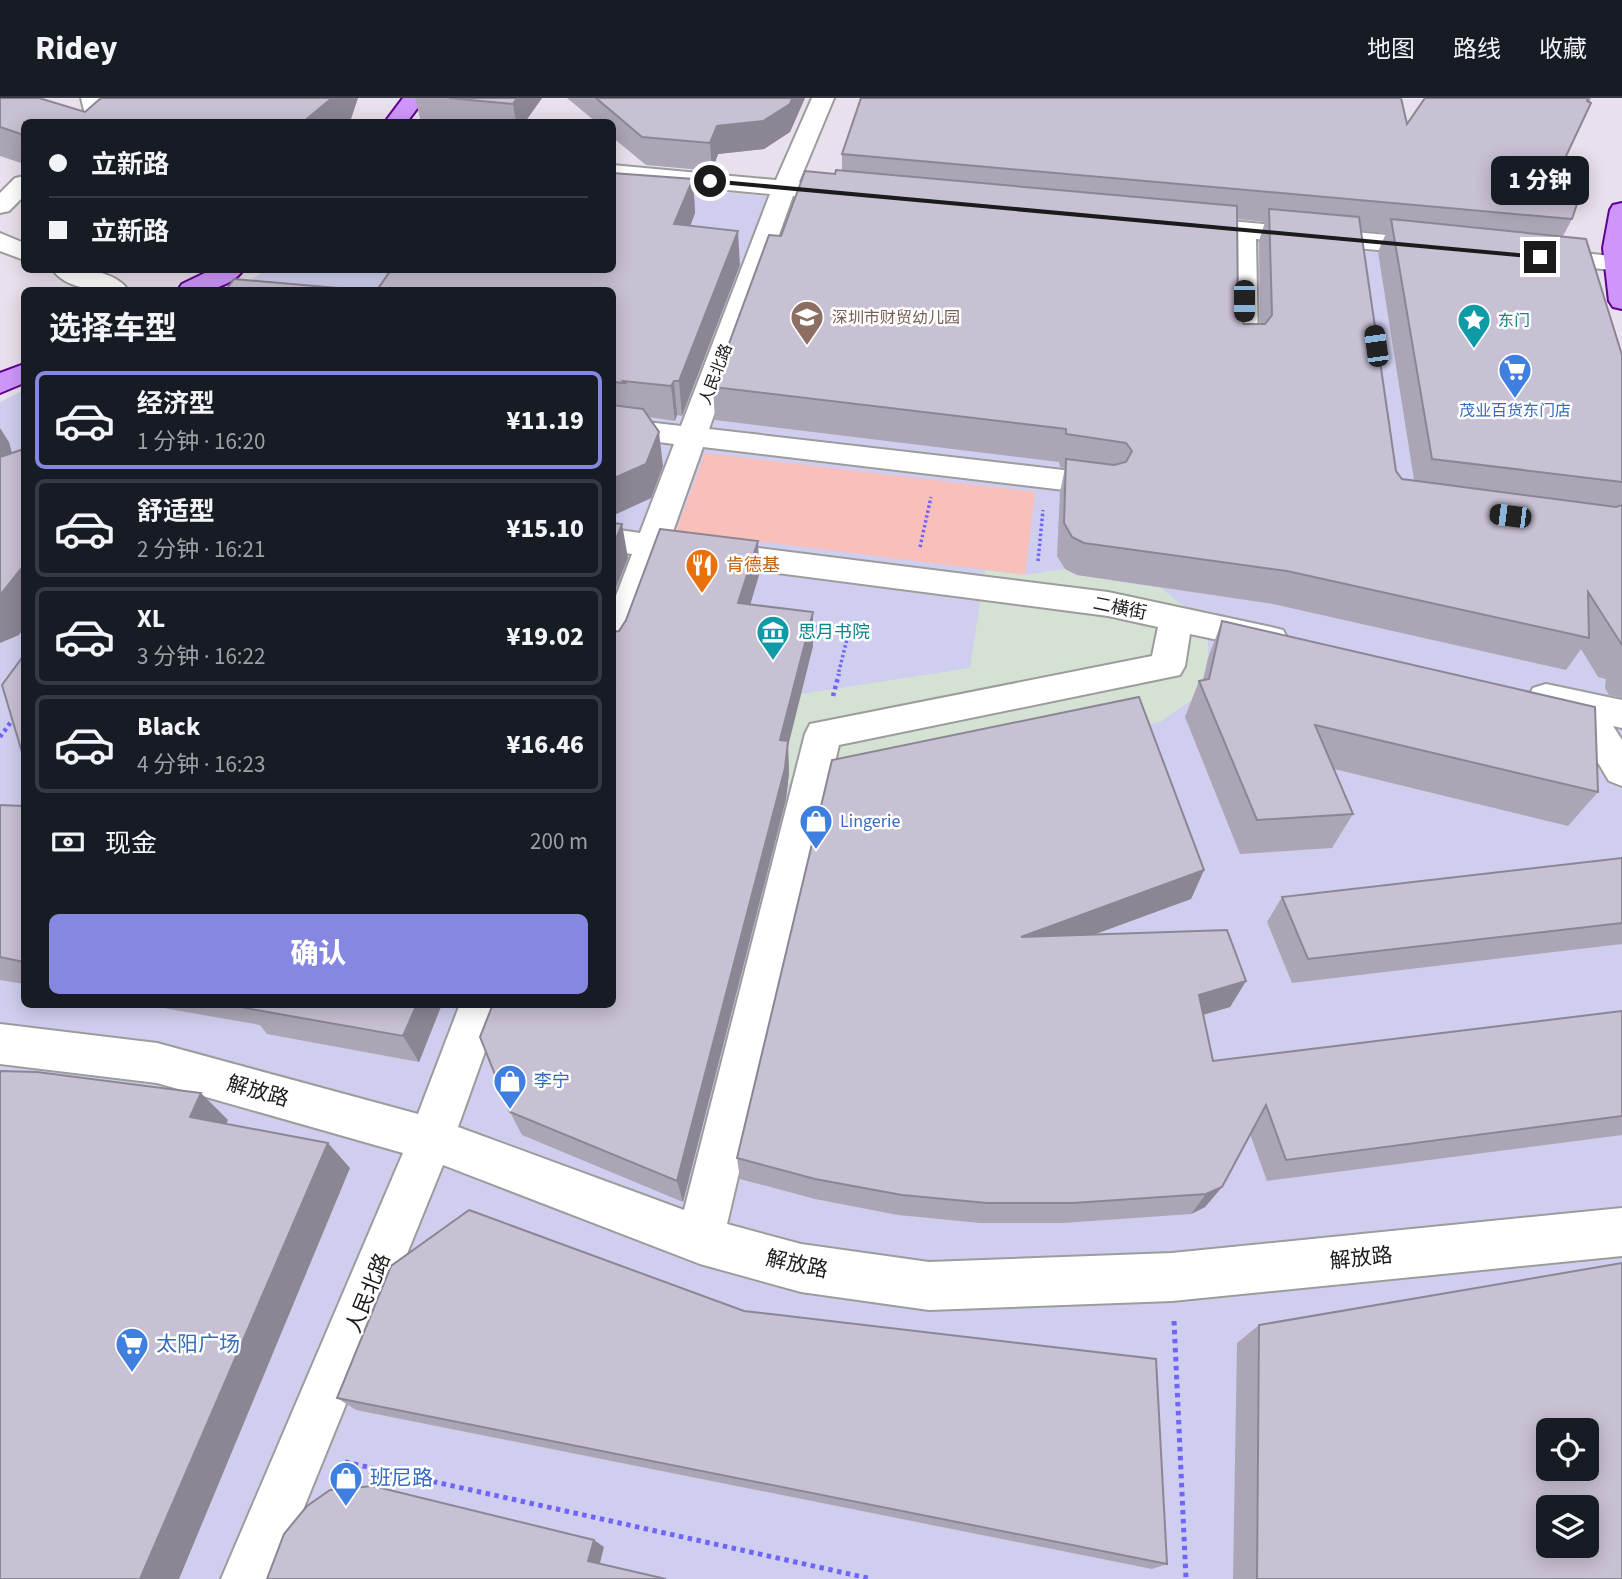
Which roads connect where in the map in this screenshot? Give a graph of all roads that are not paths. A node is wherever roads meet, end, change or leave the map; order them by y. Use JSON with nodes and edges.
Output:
{"nodes":[{"id":1,"x":92,"y":98,"type":"edge"},
{"id":2,"x":414,"y":98,"type":"edge"},
{"id":3,"x":822,"y":98,"type":"edge"},
{"id":4,"x":93,"y":119,"type":"edge"},
{"id":5,"x":398,"y":119,"type":"edge"},
{"id":6,"x":616,"y":172,"type":"edge"},
{"id":7,"x":21,"y":186,"type":"edge"},
{"id":8,"x":784,"y":188,"type":"junction"},
{"id":9,"x":881,"y":197,"type":"edge"},
{"id":10,"x":0,"y":206,"type":"edge"},
{"id":11,"x":1622,"y":210,"type":"edge"},
{"id":12,"x":1160,"y":222,"type":"edge"},
{"id":13,"x":1243,"y":230,"type":"junction"},
{"id":14,"x":0,"y":241,"type":"edge"},
{"id":15,"x":1455,"y":249,"type":"edge"},
{"id":16,"x":21,"y":251,"type":"edge"},
{"id":17,"x":1522,"y":255,"type":"edge"},
{"id":18,"x":1617,"y":264,"type":"junction"},
{"id":19,"x":73,"y":273,"type":"edge"},
{"id":20,"x":224,"y":273,"type":"edge"},
{"id":21,"x":107,"y":287,"type":"edge"},
{"id":22,"x":197,"y":287,"type":"edge"},
{"id":23,"x":1622,"y":301,"type":"edge"},
{"id":24,"x":1244,"y":348,"type":"edge"},
{"id":25,"x":21,"y":374,"type":"edge"},
{"id":26,"x":0,"y":384,"type":"edge"},
{"id":27,"x":616,"y":428,"type":"edge"},
{"id":28,"x":692,"y":437,"type":"junction"},
{"id":29,"x":1106,"y":485,"type":"edge"},
{"id":30,"x":616,"y":540,"type":"edge"},
{"id":31,"x":652,"y":545,"type":"junction"},
{"id":32,"x":1176,"y":619,"type":"junction"},
{"id":33,"x":616,"y":641,"type":"edge"},
{"id":34,"x":1301,"y":646,"type":"edge"},
{"id":35,"x":1516,"y":691,"type":"edge"},
{"id":36,"x":1582,"y":705,"type":"junction"},
{"id":37,"x":1622,"y":714,"type":"edge"},
{"id":38,"x":1622,"y":771,"type":"edge"},
{"id":39,"x":480,"y":1008,"type":"edge"},
{"id":40,"x":0,"y":1044,"type":"edge"},
{"id":41,"x":431,"y":1139,"type":"junction"},
{"id":42,"x":1622,"y":1232,"type":"edge"},
{"id":43,"x":700,"y":1240,"type":"junction"},
{"id":44,"x":248,"y":1579,"type":"edge"}],
"edges":[{"from":1,"to":4,"type":"street"},
{"from":2,"to":5,"type":"main road"},
{"from":3,"to":8,"type":"street","name":"人民北路"},
{"from":6,"to":8,"type":"street"},
{"from":7,"to":10,"type":"street"},
{"from":8,"to":9,"type":"street"},
{"from":8,"to":28,"type":"street","name":"人民北路"},
{"from":11,"to":18,"type":"main road"},
{"from":12,"to":13,"type":"street"},
{"from":13,"to":15,"type":"street"},
{"from":13,"to":24,"type":"street"},
{"from":14,"to":16,"type":"street"},
{"from":17,"to":18,"type":"street"},
{"from":18,"to":23,"type":"main road"},
{"from":19,"to":21,"type":"street"},
{"from":20,"to":22,"type":"main road"},
{"from":25,"to":26,"type":"main road"},
{"from":27,"to":28,"type":"street"},
{"from":28,"to":29,"type":"street"},
{"from":28,"to":31,"type":"street","name":"人民北路"},
{"from":30,"to":31,"type":"street","name":"二横街"},
{"from":31,"to":32,"type":"street","name":"二横街"},
{"from":31,"to":33,"type":"street","name":"人民北路"},
{"from":32,"to":34,"type":"street","name":"二横街"},
{"from":32,"to":43,"type":"street"},
{"from":35,"to":36,"type":"street"},
{"from":36,"to":37,"type":"street"},
{"from":36,"to":38,"type":"street"},
{"from":39,"to":41,"type":"street","name":"人民北路"},
{"from":40,"to":41,"type":"street","name":"解放路"},
{"from":41,"to":43,"type":"street","name":"解放路"},
{"from":41,"to":44,"type":"street","name":"人民北路"},
{"from":42,"to":43,"type":"street","name":"解放路"}]}
